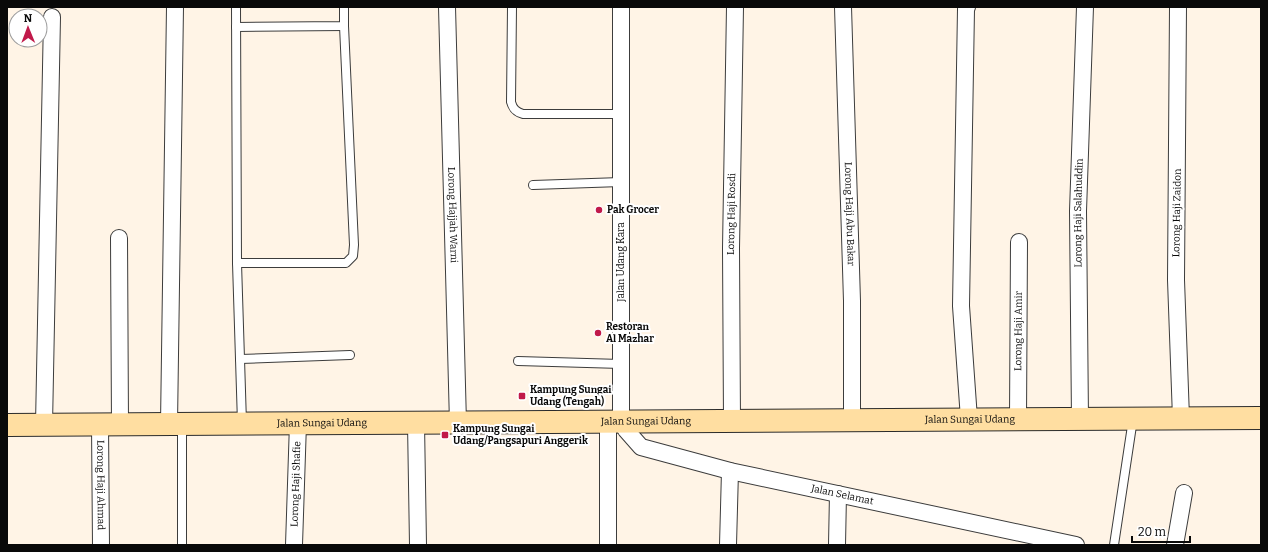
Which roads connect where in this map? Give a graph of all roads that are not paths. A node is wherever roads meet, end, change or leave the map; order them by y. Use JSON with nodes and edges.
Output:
{"nodes":[{"id":1,"x":176,"y":7,"type":"edge"},
{"id":2,"x":236,"y":7,"type":"edge"},
{"id":3,"x":344,"y":7,"type":"edge"},
{"id":4,"x":446,"y":7,"type":"edge"},
{"id":5,"x":512,"y":7,"type":"edge"},
{"id":6,"x":621,"y":7,"type":"edge"},
{"id":7,"x":735,"y":7,"type":"edge"},
{"id":8,"x":843,"y":7,"type":"edge"},
{"id":9,"x":1084,"y":7,"type":"edge"},
{"id":10,"x":1178,"y":7,"type":"edge"},
{"id":11,"x":967,"y":8,"type":"edge"},
{"id":12,"x":52,"y":17,"type":"dead end"},
{"id":13,"x":344,"y":26,"type":"junction"},
{"id":14,"x":236,"y":27,"type":"junction"},
{"id":15,"x":621,"y":114,"type":"junction"},
{"id":16,"x":621,"y":182,"type":"junction"},
{"id":17,"x":533,"y":185,"type":"dead end"},
{"id":18,"x":119,"y":238,"type":"dead end"},
{"id":19,"x":1019,"y":242,"type":"dead end"},
{"id":20,"x":237,"y":262,"type":"junction"},
{"id":21,"x":350,"y":355,"type":"dead end"},
{"id":22,"x":240,"y":359,"type":"junction"},
{"id":23,"x":518,"y":361,"type":"dead end"},
{"id":24,"x":621,"y":364,"type":"junction"},
{"id":25,"x":1133,"y":418,"type":"junction"},
{"id":26,"x":1181,"y":418,"type":"junction"},
{"id":27,"x":1261,"y":418,"type":"edge"},
{"id":28,"x":969,"y":419,"type":"junction"},
{"id":29,"x":1018,"y":419,"type":"junction"},
{"id":30,"x":1080,"y":419,"type":"junction"},
{"id":31,"x":852,"y":420,"type":"junction"},
{"id":32,"x":614,"y":421,"type":"junction"},
{"id":33,"x":732,"y":421,"type":"junction"},
{"id":34,"x":458,"y":422,"type":"junction"},
{"id":35,"x":242,"y":423,"type":"junction"},
{"id":36,"x":298,"y":423,"type":"junction"},
{"id":37,"x":416,"y":423,"type":"junction"},
{"id":38,"x":110,"y":424,"type":"junction"},
{"id":39,"x":176,"y":424,"type":"junction"},
{"id":40,"x":7,"y":425,"type":"edge"},
{"id":41,"x":44,"y":425,"type":"junction"},
{"id":42,"x":730,"y":471,"type":"junction"},
{"id":43,"x":1184,"y":493,"type":"dead end"},
{"id":44,"x":838,"y":494,"type":"junction"},
{"id":45,"x":1051,"y":543,"type":"edge"},
{"id":46,"x":101,"y":545,"type":"edge"},
{"id":47,"x":182,"y":545,"type":"edge"},
{"id":48,"x":294,"y":545,"type":"edge"},
{"id":49,"x":418,"y":545,"type":"edge"},
{"id":50,"x":608,"y":545,"type":"edge"},
{"id":51,"x":728,"y":545,"type":"edge"},
{"id":52,"x":837,"y":545,"type":"edge"},
{"id":53,"x":1076,"y":545,"type":"edge"},
{"id":54,"x":1114,"y":545,"type":"edge"},
{"id":55,"x":1174,"y":545,"type":"edge"}],
"edges":[{"from":1,"to":39,"type":"street"},
{"from":2,"to":14,"type":"lane"},
{"from":3,"to":13,"type":"lane"},
{"from":4,"to":34,"type":"street","name":"Lorong Hajjah Warni"},
{"from":5,"to":15,"type":"lane"},
{"from":6,"to":15,"type":"street","name":"Jalan Udang Kara"},
{"from":7,"to":33,"type":"street","name":"Lorong Haji Rosdi"},
{"from":8,"to":31,"type":"street","name":"Lorong Haji Abu Bakar"},
{"from":9,"to":30,"type":"street","name":"Lorong Haji Salahuddin"},
{"from":10,"to":26,"type":"street","name":"Lorong Haji Zaidon"},
{"from":11,"to":28,"type":"street"},
{"from":12,"to":41,"type":"street"},
{"from":13,"to":14,"type":"lane"},
{"from":13,"to":20,"type":"lane"},
{"from":14,"to":20,"type":"lane"},
{"from":15,"to":16,"type":"street","name":"Jalan Udang Kara"},
{"from":16,"to":17,"type":"lane"},
{"from":16,"to":24,"type":"street","name":"Jalan Udang Kara"},
{"from":18,"to":38,"type":"street","name":"Lorong Haji Ahmad"},
{"from":19,"to":29,"type":"street","name":"Lorong Haji Amir"},
{"from":20,"to":22,"type":"lane"},
{"from":21,"to":22,"type":"lane"},
{"from":22,"to":35,"type":"lane"},
{"from":23,"to":24,"type":"lane"},
{"from":24,"to":32,"type":"street","name":"Jalan Udang Kara"},
{"from":25,"to":26,"type":"street","name":"Jalan Sungai Udang"},
{"from":25,"to":30,"type":"street","name":"Jalan Sungai Udang"},
{"from":25,"to":54,"type":"lane"},
{"from":26,"to":27,"type":"street","name":"Jalan Sungai Udang"},
{"from":28,"to":29,"type":"street","name":"Jalan Sungai Udang"},
{"from":28,"to":31,"type":"street","name":"Jalan Sungai Udang"},
{"from":29,"to":30,"type":"street","name":"Jalan Sungai Udang"},
{"from":31,"to":33,"type":"street","name":"Jalan Sungai Udang"},
{"from":32,"to":33,"type":"street","name":"Jalan Sungai Udang"},
{"from":32,"to":34,"type":"street","name":"Jalan Sungai Udang"},
{"from":32,"to":42,"type":"street","name":"Jalan Selamat"},
{"from":32,"to":50,"type":"street","name":"Jalan Udang Kara"},
{"from":34,"to":37,"type":"street","name":"Jalan Sungai Udang"},
{"from":35,"to":36,"type":"street","name":"Jalan Sungai Udang"},
{"from":35,"to":39,"type":"street","name":"Jalan Sungai Udang"},
{"from":36,"to":37,"type":"street","name":"Jalan Sungai Udang"},
{"from":36,"to":48,"type":"street","name":"Lorong Haji Shafie"},
{"from":37,"to":49,"type":"street"},
{"from":38,"to":39,"type":"street","name":"Jalan Sungai Udang"},
{"from":38,"to":41,"type":"street","name":"Jalan Sungai Udang"},
{"from":38,"to":46,"type":"street","name":"Lorong Haji Ahmad"},
{"from":39,"to":47,"type":"lane"},
{"from":40,"to":41,"type":"street","name":"Jalan Sungai Udang"},
{"from":42,"to":44,"type":"street","name":"Jalan Selamat"},
{"from":42,"to":51,"type":"street"},
{"from":43,"to":55,"type":"street"},
{"from":44,"to":45,"type":"street","name":"Jalan Selamat"},
{"from":44,"to":52,"type":"street"},
{"from":45,"to":53,"type":"street","name":"Jalan Selamat"}]}
